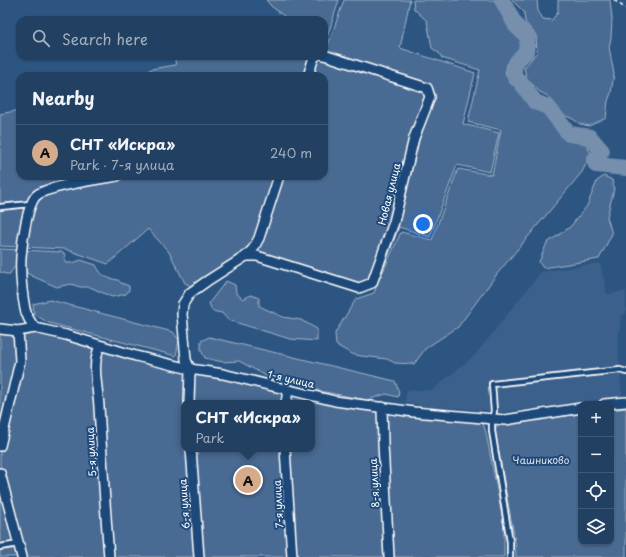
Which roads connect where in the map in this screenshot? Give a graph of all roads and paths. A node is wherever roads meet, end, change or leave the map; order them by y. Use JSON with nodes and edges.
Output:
{"nodes":[{"id":1,"x":614,"y":0,"type":"edge"},
{"id":2,"x":626,"y":9,"type":"edge"},
{"id":3,"x":328,"y":56,"type":"edge"},
{"id":4,"x":313,"y":60,"type":"edge"},
{"id":5,"x":309,"y":72,"type":"edge"},
{"id":6,"x":96,"y":180,"type":"edge"},
{"id":7,"x":278,"y":180,"type":"edge"},
{"id":8,"x":30,"y":204,"type":"junction"},
{"id":9,"x":0,"y":207,"type":"edge"},
{"id":10,"x":246,"y":256,"type":"junction"},
{"id":11,"x":35,"y":328,"type":"junction"},
{"id":12,"x":0,"y":329,"type":"edge"},
{"id":13,"x":18,"y":331,"type":"junction"},
{"id":14,"x":100,"y":346,"type":"junction"},
{"id":15,"x":190,"y":369,"type":"junction"},
{"id":16,"x":626,"y":372,"type":"edge"},
{"id":17,"x":288,"y":390,"type":"junction"},
{"id":18,"x":190,"y":400,"type":"edge"},
{"id":19,"x":286,"y":400,"type":"edge"},
{"id":20,"x":626,"y":402,"type":"edge"},
{"id":21,"x":614,"y":403,"type":"edge"},
{"id":22,"x":382,"y":407,"type":"junction"},
{"id":23,"x":578,"y":409,"type":"edge"},
{"id":24,"x":492,"y":420,"type":"junction"},
{"id":25,"x":0,"y":446,"type":"edge"},
{"id":26,"x":191,"y":452,"type":"edge"},
{"id":27,"x":285,"y":452,"type":"edge"},
{"id":28,"x":0,"y":473,"type":"edge"},
{"id":29,"x":19,"y":544,"type":"junction"},
{"id":30,"x":0,"y":547,"type":"edge"},
{"id":31,"x":22,"y":557,"type":"edge"},
{"id":32,"x":109,"y":557,"type":"edge"},
{"id":33,"x":199,"y":557,"type":"edge"},
{"id":34,"x":292,"y":557,"type":"edge"},
{"id":35,"x":389,"y":557,"type":"edge"},
{"id":36,"x":510,"y":557,"type":"edge"}],
"edges":[{"from":1,"to":2,"type":"path"},
{"from":3,"to":10,"type":"street","name":"Новая улица"},
{"from":4,"to":5,"type":"street"},
{"from":6,"to":8,"type":"street"},
{"from":7,"to":10,"type":"street"},
{"from":8,"to":9,"type":"lane"},
{"from":8,"to":11,"type":"street"},
{"from":10,"to":15,"type":"street"},
{"from":11,"to":13,"type":"street","name":"1-я улица"},
{"from":11,"to":14,"type":"street","name":"1-я улица"},
{"from":12,"to":13,"type":"street","name":"1-я улица"},
{"from":13,"to":25,"type":"street"},
{"from":14,"to":15,"type":"street","name":"1-я улица"},
{"from":14,"to":32,"type":"street","name":"5-я улица"},
{"from":15,"to":17,"type":"street","name":"1-я улица"},
{"from":15,"to":18,"type":"street"},
{"from":16,"to":24,"type":"lane"},
{"from":17,"to":19,"type":"street"},
{"from":17,"to":22,"type":"street","name":"1-я улица"},
{"from":20,"to":21,"type":"street"},
{"from":22,"to":24,"type":"street","name":"1-я улица"},
{"from":22,"to":35,"type":"street","name":"8-я улица"},
{"from":23,"to":24,"type":"street","name":"1-я улица"},
{"from":24,"to":36,"type":"lane"},
{"from":26,"to":33,"type":"street","name":"6-я улица"},
{"from":27,"to":34,"type":"street","name":"7-я улица"},
{"from":28,"to":29,"type":"street"},
{"from":29,"to":30,"type":"lane"},
{"from":29,"to":31,"type":"street"}]}
